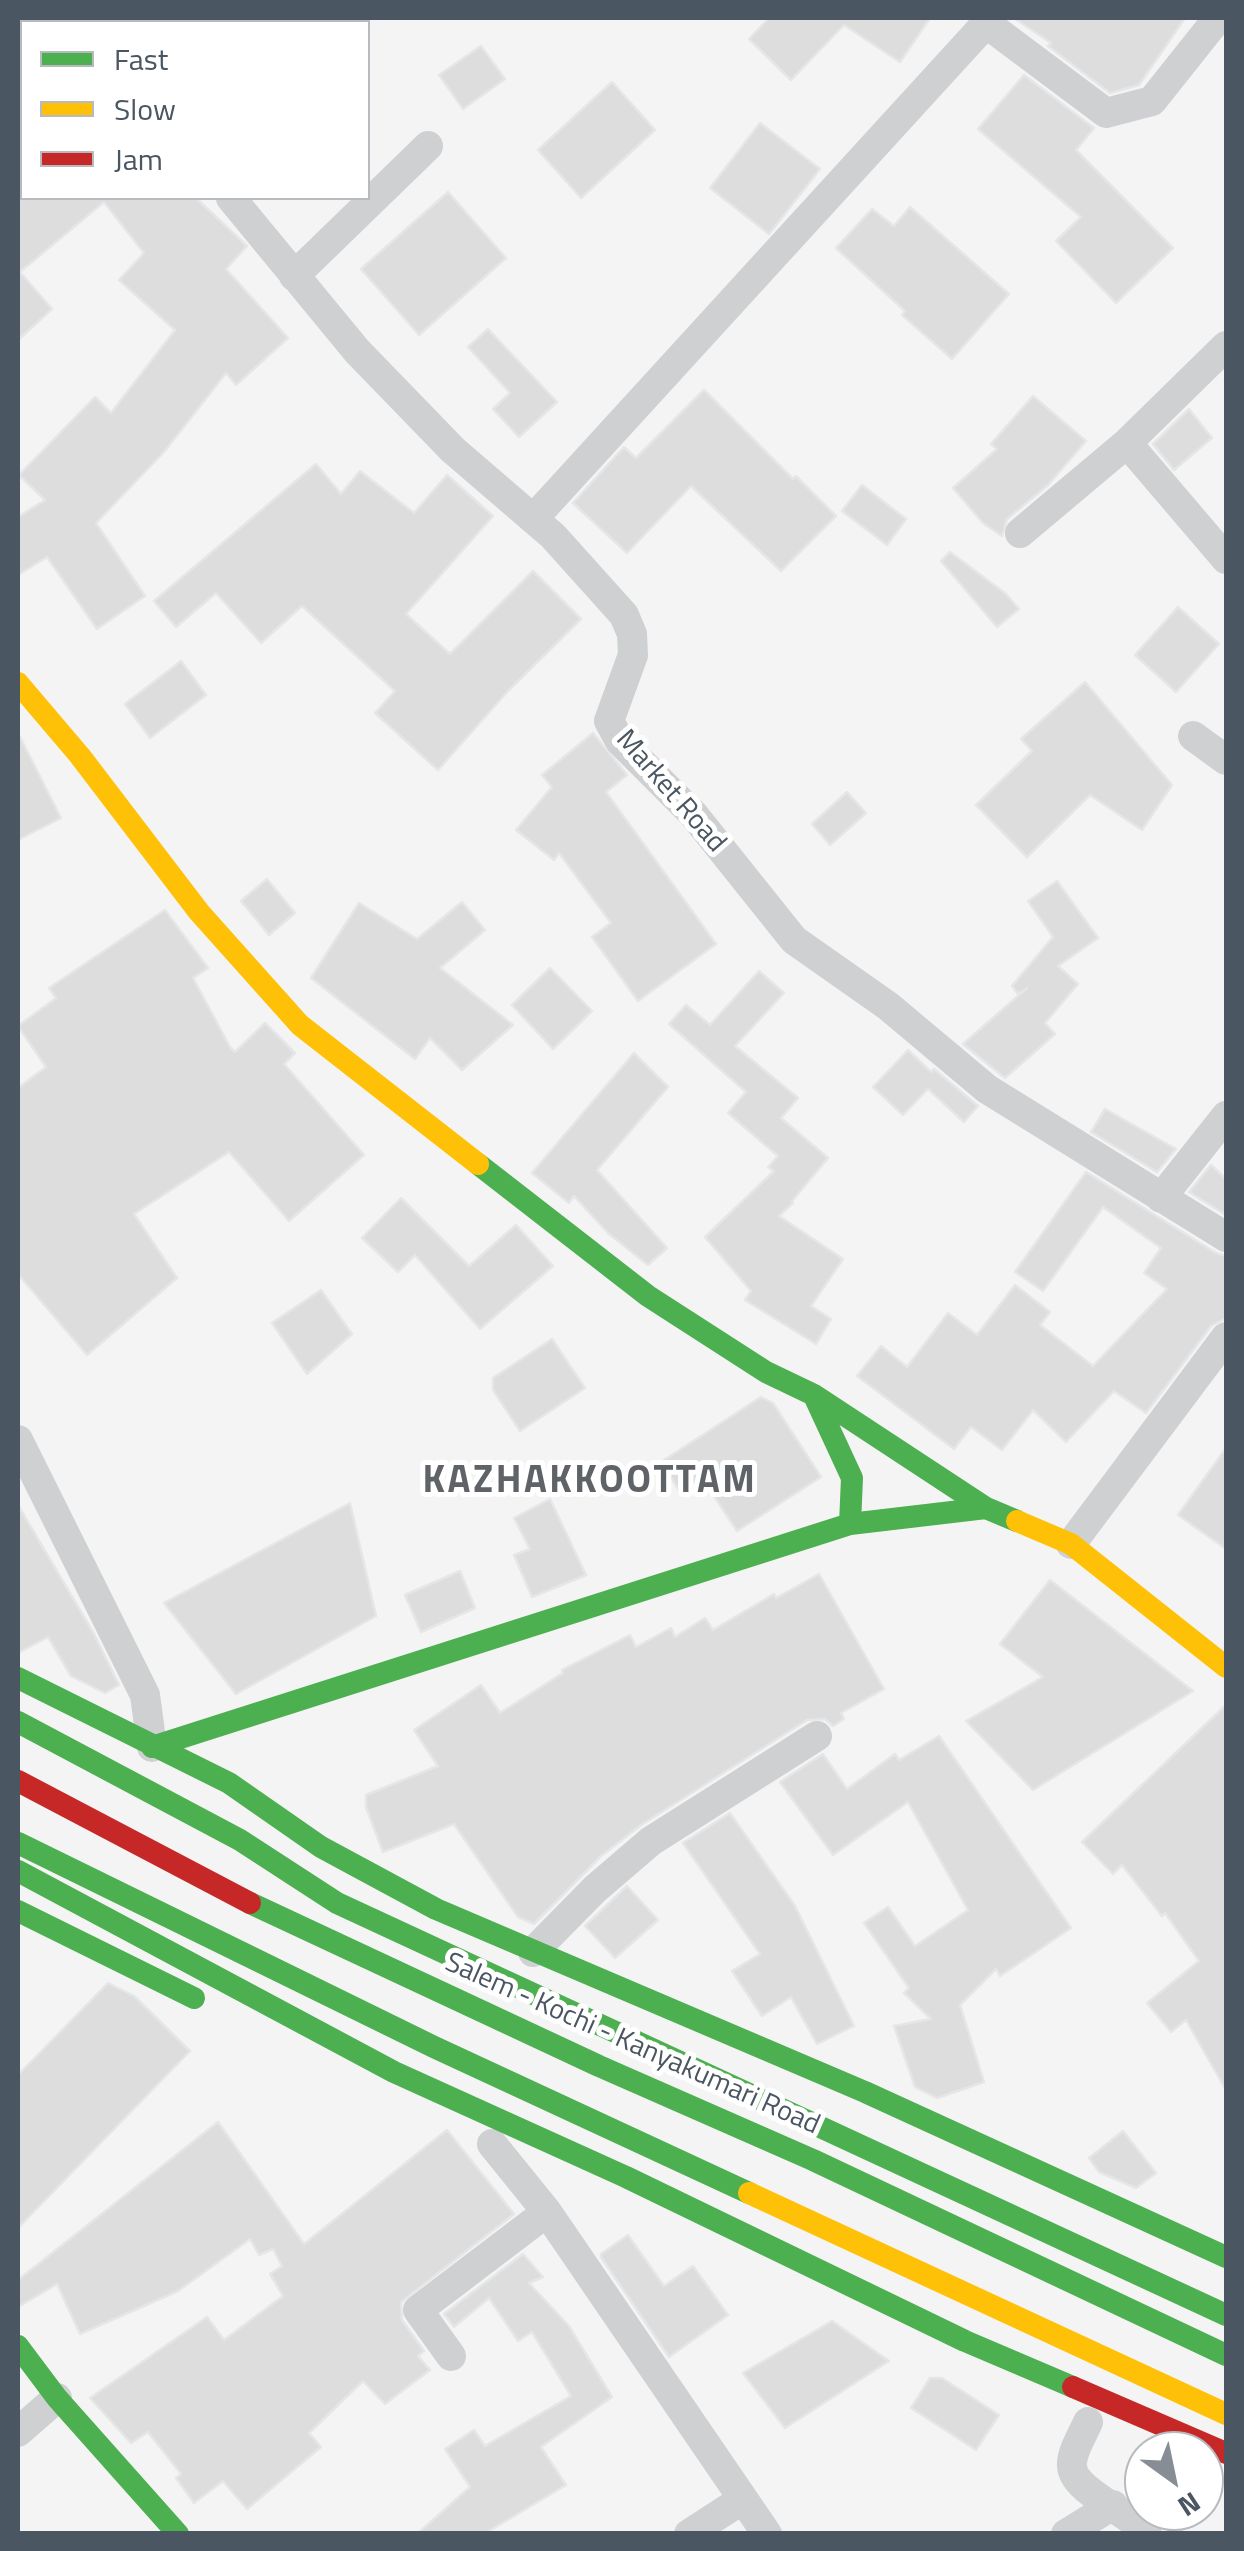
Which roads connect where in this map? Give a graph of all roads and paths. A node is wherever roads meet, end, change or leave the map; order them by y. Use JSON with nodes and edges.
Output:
{"nodes":[{"id":1,"x":1222,"y":18,"type":"edge"},
{"id":2,"x":989,"y":21,"type":"edge"},
{"id":3,"x":428,"y":146,"type":"dead end"},
{"id":4,"x":233,"y":200,"type":"edge"},
{"id":5,"x":294,"y":276,"type":"junction"},
{"id":6,"x":1226,"y":346,"type":"edge"},
{"id":7,"x":1127,"y":443,"type":"junction"},
{"id":8,"x":532,"y":518,"type":"junction"},
{"id":9,"x":1020,"y":533,"type":"dead end"},
{"id":10,"x":1226,"y":559,"type":"edge"},
{"id":11,"x":18,"y":683,"type":"edge"},
{"id":12,"x":1193,"y":736,"type":"dead end"},
{"id":13,"x":1226,"y":760,"type":"edge"},
{"id":14,"x":1226,"y":1116,"type":"edge"},
{"id":15,"x":1161,"y":1198,"type":"junction"},
{"id":16,"x":1226,"y":1238,"type":"edge"},
{"id":17,"x":1226,"y":1337,"type":"edge"},
{"id":18,"x":814,"y":1395,"type":"junction"},
{"id":19,"x":18,"y":1440,"type":"edge"},
{"id":20,"x":986,"y":1508,"type":"junction"},
{"id":21,"x":850,"y":1524,"type":"junction"},
{"id":22,"x":1071,"y":1544,"type":"junction"},
{"id":23,"x":1226,"y":1668,"type":"edge"},
{"id":24,"x":18,"y":1678,"type":"edge"},
{"id":25,"x":18,"y":1722,"type":"edge"},
{"id":26,"x":816,"y":1736,"type":"dead end"},
{"id":27,"x":152,"y":1747,"type":"junction"},
{"id":28,"x":18,"y":1781,"type":"edge"},
{"id":29,"x":18,"y":1842,"type":"edge"},
{"id":30,"x":18,"y":1870,"type":"edge"},
{"id":31,"x":18,"y":1911,"type":"edge"},
{"id":32,"x":533,"y":1952,"type":"junction"},
{"id":33,"x":222,"y":2012,"type":"dead end"},
{"id":34,"x":484,"y":2140,"type":"joint"},
{"id":35,"x":543,"y":2167,"type":"dead end"},
{"id":36,"x":547,"y":2212,"type":"junction"},
{"id":37,"x":1226,"y":2258,"type":"edge"},
{"id":38,"x":1226,"y":2315,"type":"edge"},
{"id":39,"x":18,"y":2346,"type":"edge"},
{"id":40,"x":928,"y":2348,"type":"dead end"},
{"id":41,"x":451,"y":2356,"type":"dead end"},
{"id":42,"x":1226,"y":2356,"type":"edge"},
{"id":43,"x":981,"y":2373,"type":"dead end"},
{"id":44,"x":57,"y":2398,"type":"junction"},
{"id":45,"x":1226,"y":2414,"type":"edge"},
{"id":46,"x":1088,"y":2421,"type":"dead end"},
{"id":47,"x":18,"y":2432,"type":"edge"},
{"id":48,"x":1226,"y":2454,"type":"edge"},
{"id":49,"x":743,"y":2499,"type":"junction"},
{"id":50,"x":1113,"y":2505,"type":"junction"},
{"id":51,"x":178,"y":2534,"type":"edge"},
{"id":52,"x":689,"y":2534,"type":"edge"},
{"id":53,"x":767,"y":2534,"type":"edge"},
{"id":54,"x":1066,"y":2534,"type":"edge"},
{"id":55,"x":1147,"y":2534,"type":"edge"}],
"edges":[{"from":1,"to":2,"type":"street"},
{"from":2,"to":8,"type":"street"},
{"from":3,"to":5,"type":"street"},
{"from":4,"to":5,"type":"street","name":"Market Road"},
{"from":5,"to":8,"type":"street","name":"Market Road"},
{"from":6,"to":7,"type":"street"},
{"from":7,"to":9,"type":"street"},
{"from":7,"to":10,"type":"street"},
{"from":8,"to":15,"type":"street","name":"Market Road"},
{"from":11,"to":18,"type":"main road"},
{"from":12,"to":13,"type":"street"},
{"from":14,"to":15,"type":"street"},
{"from":15,"to":16,"type":"street","name":"Market Road"},
{"from":17,"to":22,"type":"street"},
{"from":18,"to":20,"type":"main road"},
{"from":18,"to":21,"type":"main road"},
{"from":19,"to":27,"type":"street"},
{"from":20,"to":21,"type":"main road"},
{"from":20,"to":22,"type":"main road"},
{"from":21,"to":27,"type":"main road"},
{"from":22,"to":23,"type":"main road"},
{"from":24,"to":27,"type":"main road"},
{"from":25,"to":38,"type":"main road"},
{"from":26,"to":32,"type":"street"},
{"from":27,"to":32,"type":"main road"},
{"from":28,"to":42,"type":"main road","name":"Salem - Kochi - Kanyakumari Road"},
{"from":29,"to":45,"type":"main road"},
{"from":30,"to":48,"type":"main road"},
{"from":31,"to":33,"type":"main road"},
{"from":32,"to":37,"type":"main road"},
{"from":34,"to":35,"type":"main road"},
{"from":34,"to":36,"type":"street"},
{"from":36,"to":41,"type":"street"},
{"from":36,"to":49,"type":"street"},
{"from":39,"to":44,"type":"main road"},
{"from":40,"to":43,"type":"main road"},
{"from":44,"to":47,"type":"street"},
{"from":44,"to":51,"type":"main road"},
{"from":46,"to":50,"type":"street"},
{"from":49,"to":52,"type":"street"},
{"from":49,"to":53,"type":"street"},
{"from":50,"to":54,"type":"street"},
{"from":50,"to":55,"type":"street"}]}
